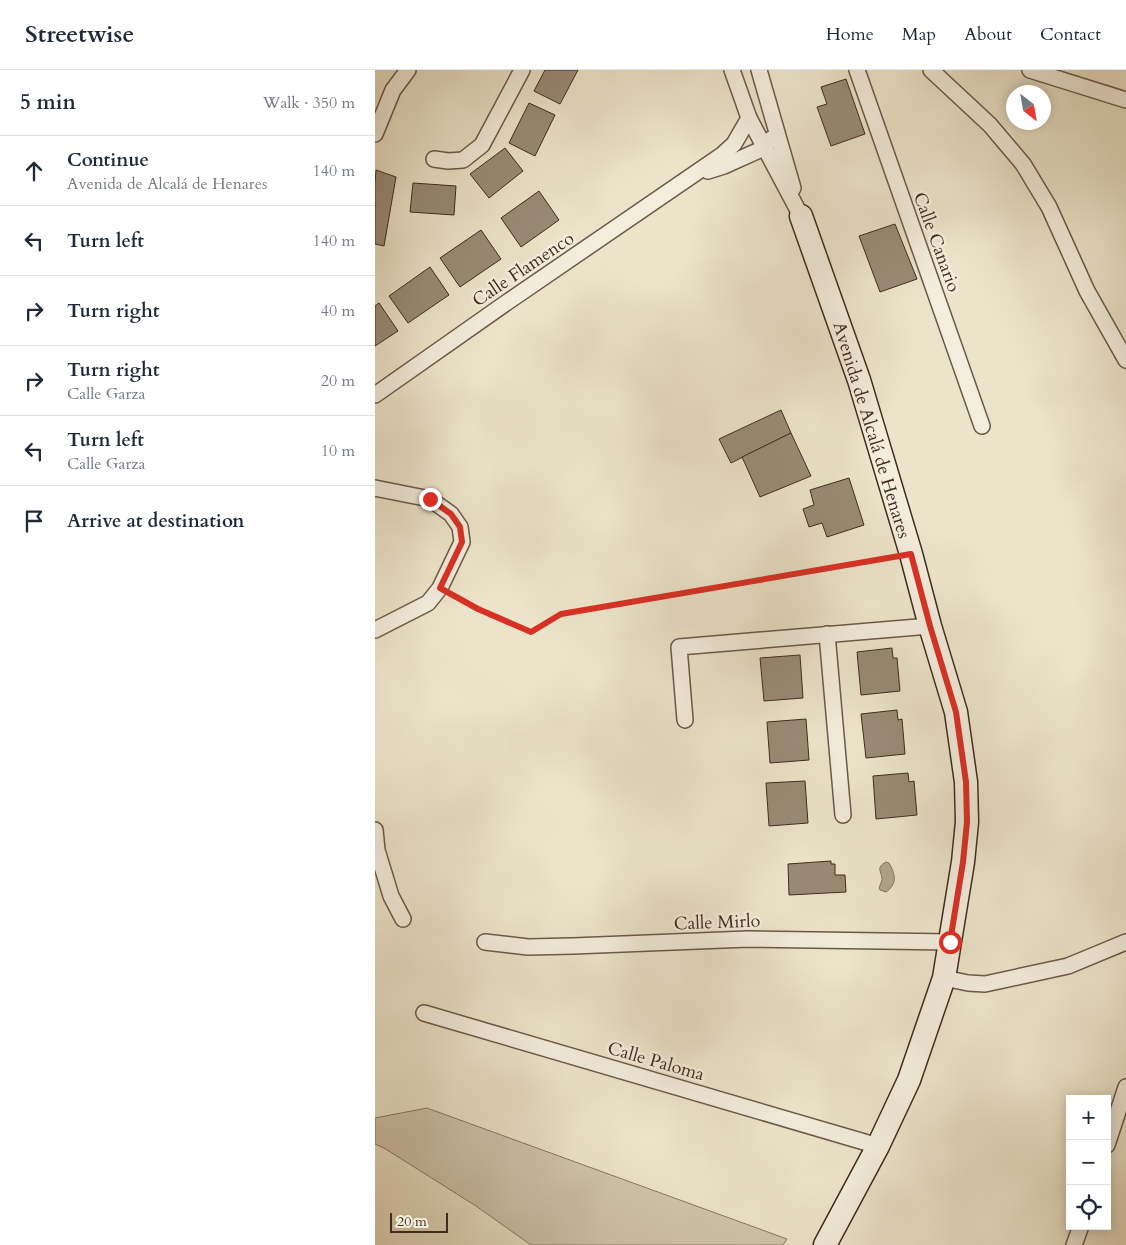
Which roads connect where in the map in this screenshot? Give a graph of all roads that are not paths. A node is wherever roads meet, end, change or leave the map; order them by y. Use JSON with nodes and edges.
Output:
{"nodes":[{"id":1,"x":408,"y":70,"type":"edge"},
{"id":2,"x":522,"y":70,"type":"edge"},
{"id":3,"x":732,"y":70,"type":"edge"},
{"id":4,"x":759,"y":70,"type":"edge"},
{"id":5,"x":857,"y":70,"type":"edge"},
{"id":6,"x":931,"y":70,"type":"edge"},
{"id":7,"x":1030,"y":70,"type":"edge"},
{"id":8,"x":1126,"y":100,"type":"edge"},
{"id":9,"x":749,"y":118,"type":"junction"},
{"id":10,"x":776,"y":128,"type":"junction"},
{"id":11,"x":375,"y":134,"type":"edge"},
{"id":12,"x":765,"y":148,"type":"junction"},
{"id":13,"x":434,"y":159,"type":"dead end"},
{"id":14,"x":694,"y":175,"type":"junction"},
{"id":15,"x":801,"y":216,"type":"junction"},
{"id":16,"x":1126,"y":360,"type":"edge"},
{"id":17,"x":375,"y":395,"type":"edge"},
{"id":18,"x":982,"y":426,"type":"dead end"},
{"id":19,"x":375,"y":488,"type":"edge"},
{"id":20,"x":930,"y":626,"type":"junction"},
{"id":21,"x":375,"y":630,"type":"edge"},
{"id":22,"x":827,"y":634,"type":"junction"},
{"id":23,"x":685,"y":720,"type":"dead end"},
{"id":24,"x":843,"y":815,"type":"dead end"},
{"id":25,"x":375,"y":830,"type":"edge"},
{"id":26,"x":403,"y":919,"type":"dead end"},
{"id":27,"x":485,"y":942,"type":"dead end"},
{"id":28,"x":950,"y":942,"type":"junction"},
{"id":29,"x":1126,"y":942,"type":"edge"},
{"id":30,"x":944,"y":978,"type":"junction"},
{"id":31,"x":424,"y":1013,"type":"dead end"},
{"id":32,"x":1126,"y":1087,"type":"edge"},
{"id":33,"x":1109,"y":1140,"type":"edge"},
{"id":34,"x":878,"y":1146,"type":"junction"},
{"id":35,"x":1080,"y":1230,"type":"edge"},
{"id":36,"x":825,"y":1245,"type":"edge"},
{"id":37,"x":1074,"y":1245,"type":"edge"}],
"edges":[{"from":1,"to":11,"type":"street"},
{"from":2,"to":13,"type":"street"},
{"from":3,"to":9,"type":"street","name":"Avenida de Alcalá de Henares"},
{"from":4,"to":10,"type":"street","name":"Avenida de Alcalá de Henares"},
{"from":5,"to":18,"type":"street","name":"Calle Canario"},
{"from":6,"to":16,"type":"street"},
{"from":7,"to":8,"type":"street"},
{"from":9,"to":12,"type":"street","name":"Avenida de Alcalá de Henares"},
{"from":9,"to":14,"type":"street","name":"Calle Flamenco"},
{"from":10,"to":12,"type":"street"},
{"from":10,"to":15,"type":"street","name":"Avenida de Alcalá de Henares"},
{"from":12,"to":14,"type":"street","name":"Calle Flamenco"},
{"from":12,"to":15,"type":"street","name":"Avenida de Alcalá de Henares"},
{"from":14,"to":17,"type":"street","name":"Calle Flamenco"},
{"from":15,"to":20,"type":"street","name":"Avenida de Alcalá de Henares"},
{"from":19,"to":21,"type":"street"},
{"from":20,"to":22,"type":"street"},
{"from":20,"to":28,"type":"street","name":"Avenida de Alcalá de Henares"},
{"from":22,"to":23,"type":"street"},
{"from":22,"to":24,"type":"street"},
{"from":25,"to":26,"type":"street"},
{"from":27,"to":28,"type":"street","name":"Calle Mirlo"},
{"from":28,"to":30,"type":"street","name":"Avenida de Alcalá de Henares"},
{"from":29,"to":30,"type":"street"},
{"from":30,"to":34,"type":"street","name":"Avenida de Alcalá de Henares"},
{"from":31,"to":34,"type":"street","name":"Calle Paloma"},
{"from":32,"to":33,"type":"street"},
{"from":34,"to":36,"type":"street","name":"Avenida de Alcalá de Henares"},
{"from":35,"to":37,"type":"street"}]}
